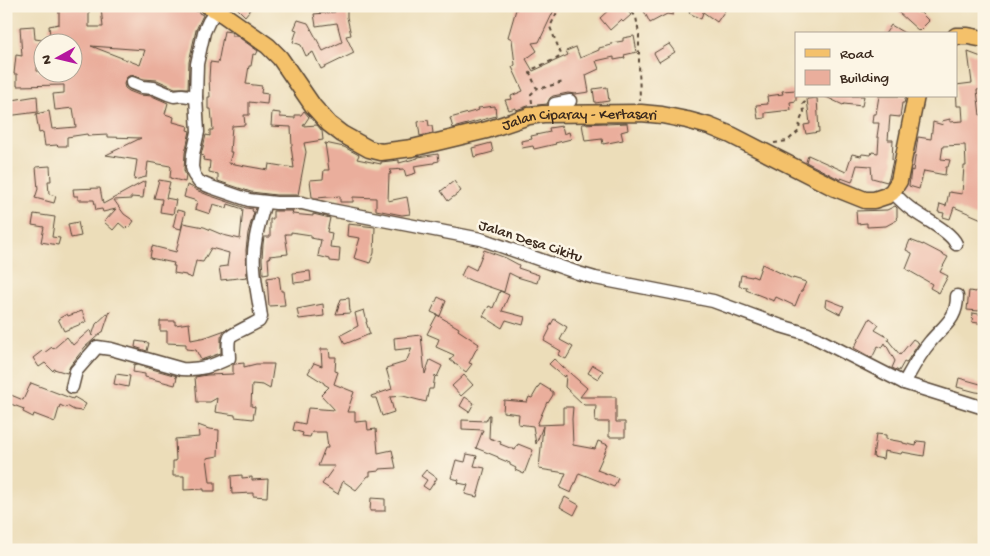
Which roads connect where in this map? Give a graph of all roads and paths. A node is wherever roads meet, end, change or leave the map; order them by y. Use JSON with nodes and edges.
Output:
{"nodes":[{"id":1,"x":558,"y":6,"type":"edge"},
{"id":2,"x":627,"y":6,"type":"edge"},
{"id":3,"x":212,"y":8,"type":"edge"},
{"id":4,"x":958,"y":36,"type":"edge"},
{"id":5,"x":984,"y":39,"type":"edge"},
{"id":6,"x":563,"y":82,"type":"dead end"},
{"id":7,"x":132,"y":83,"type":"dead end"},
{"id":8,"x":538,"y":89,"type":"junction"},
{"id":9,"x":196,"y":97,"type":"junction"},
{"id":10,"x":806,"y":98,"type":"edge"},
{"id":11,"x":916,"y":98,"type":"edge"},
{"id":12,"x":570,"y":101,"type":"dead end"},
{"id":13,"x":532,"y":103,"type":"dead end"},
{"id":14,"x":555,"y":113,"type":"junction"},
{"id":15,"x":641,"y":114,"type":"junction"},
{"id":16,"x":770,"y":144,"type":"dead end"},
{"id":17,"x":892,"y":192,"type":"junction"},
{"id":18,"x":265,"y":202,"type":"junction"},
{"id":19,"x":956,"y":244,"type":"dead end"},
{"id":20,"x":957,"y":296,"type":"dead end"},
{"id":21,"x":904,"y":383,"type":"junction"},
{"id":22,"x":72,"y":387,"type":"dead end"},
{"id":23,"x":984,"y":408,"type":"edge"}],
"edges":[{"from":1,"to":8,"type":"path"},
{"from":2,"to":15,"type":"path"},
{"from":3,"to":9,"type":"street","name":"Jalan Desa Cikitu"},
{"from":3,"to":14,"type":"main road","name":"Jalan Ciparay - Kertasari"},
{"from":4,"to":5,"type":"main road"},
{"from":6,"to":8,"type":"path"},
{"from":7,"to":9,"type":"street"},
{"from":8,"to":13,"type":"path"},
{"from":9,"to":18,"type":"street","name":"Jalan Desa Cikitu"},
{"from":10,"to":16,"type":"path"},
{"from":11,"to":17,"type":"main road"},
{"from":12,"to":14,"type":"street"},
{"from":14,"to":15,"type":"main road","name":"Jalan Ciparay - Kertasari"},
{"from":15,"to":17,"type":"main road","name":"Jalan Ciparay - Kertasari"},
{"from":17,"to":19,"type":"street"},
{"from":18,"to":21,"type":"street","name":"Jalan Desa Cikitu"},
{"from":18,"to":22,"type":"street"},
{"from":20,"to":21,"type":"street"},
{"from":21,"to":23,"type":"street","name":"Jalan Desa Cikitu"}]}
